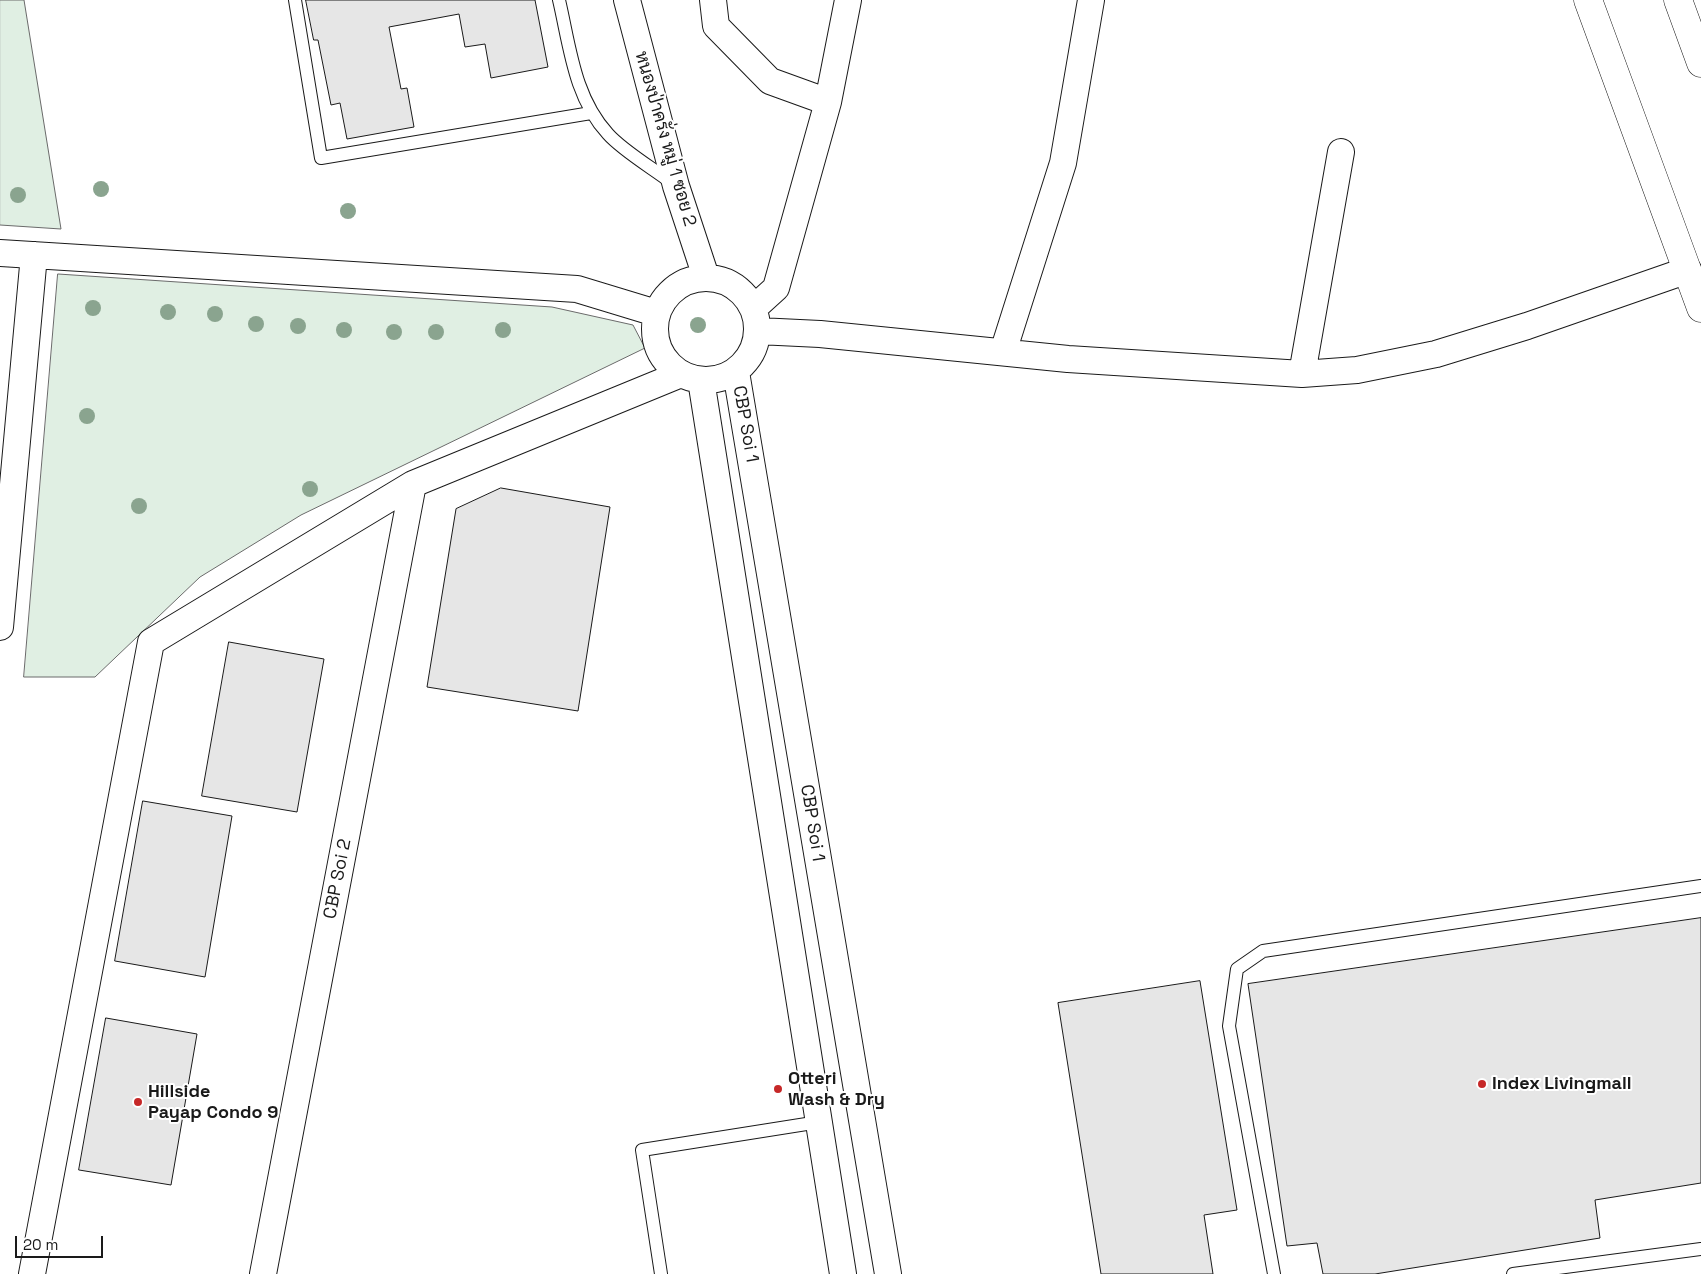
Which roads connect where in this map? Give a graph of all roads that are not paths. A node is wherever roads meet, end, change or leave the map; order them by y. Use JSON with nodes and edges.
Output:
{"nodes":[{"id":1,"x":295,"y":0,"type":"edge"},
{"id":2,"x":559,"y":0,"type":"edge"},
{"id":3,"x":627,"y":0,"type":"edge"},
{"id":4,"x":713,"y":0,"type":"edge"},
{"id":5,"x":848,"y":0,"type":"edge"},
{"id":6,"x":1091,"y":0,"type":"edge"},
{"id":7,"x":1588,"y":0,"type":"edge"},
{"id":8,"x":1678,"y":0,"type":"edge"},
{"id":9,"x":1701,"y":63,"type":"edge"},
{"id":10,"x":828,"y":102,"type":"junction"},
{"id":11,"x":591,"y":113,"type":"junction"},
{"id":12,"x":1341,"y":152,"type":"dead end"},
{"id":13,"x":676,"y":186,"type":"junction"},
{"id":14,"x":0,"y":253,"type":"edge"},
{"id":15,"x":34,"y":255,"type":"junction"},
{"id":16,"x":1688,"y":270,"type":"junction"},
{"id":17,"x":706,"y":277,"type":"junction"},
{"id":18,"x":1701,"y":308,"type":"edge"},
{"id":19,"x":656,"y":313,"type":"junction"},
{"id":20,"x":756,"y":319,"type":"junction"},
{"id":21,"x":1003,"y":352,"type":"junction"},
{"id":22,"x":736,"y":372,"type":"junction"},
{"id":23,"x":1302,"y":374,"type":"junction"},
{"id":24,"x":691,"y":377,"type":"junction"},
{"id":25,"x":413,"y":484,"type":"junction"},
{"id":26,"x":0,"y":627,"type":"edge"},
{"id":27,"x":806,"y":786,"type":"junction"},
{"id":28,"x":767,"y":794,"type":"junction"},
{"id":29,"x":1701,"y":886,"type":"edge"},
{"id":30,"x":819,"y":1122,"type":"junction"},
{"id":31,"x":1701,"y":1249,"type":"edge"},
{"id":32,"x":32,"y":1274,"type":"edge"},
{"id":33,"x":263,"y":1274,"type":"edge"},
{"id":34,"x":661,"y":1274,"type":"edge"},
{"id":35,"x":844,"y":1274,"type":"edge"},
{"id":36,"x":888,"y":1274,"type":"edge"},
{"id":37,"x":1274,"y":1274,"type":"edge"},
{"id":38,"x":1513,"y":1274,"type":"edge"}],
"edges":[{"from":1,"to":11,"type":"lane"},
{"from":2,"to":11,"type":"lane"},
{"from":3,"to":13,"type":"street","name":"หนองป่าครั่ง หมู่ 1 ซอย 2"},
{"from":4,"to":10,"type":"street"},
{"from":5,"to":10,"type":"street"},
{"from":6,"to":21,"type":"street"},
{"from":7,"to":16,"type":"main road"},
{"from":8,"to":9,"type":"main road"},
{"from":10,"to":20,"type":"street"},
{"from":11,"to":13,"type":"lane"},
{"from":12,"to":23,"type":"street"},
{"from":13,"to":17,"type":"street","name":"หนองป่าครั่ง หมู่ 1 ซอย 2"},
{"from":14,"to":15,"type":"street"},
{"from":15,"to":19,"type":"street"},
{"from":15,"to":26,"type":"street"},
{"from":16,"to":18,"type":"main road"},
{"from":16,"to":23,"type":"street"},
{"from":17,"to":19,"type":"street"},
{"from":17,"to":20,"type":"street"},
{"from":19,"to":24,"type":"street"},
{"from":20,"to":21,"type":"street"},
{"from":20,"to":22,"type":"street"},
{"from":21,"to":23,"type":"street"},
{"from":22,"to":24,"type":"street"},
{"from":22,"to":27,"type":"street","name":"CBP Soi 1"},
{"from":24,"to":25,"type":"street"},
{"from":24,"to":28,"type":"street","name":"CBP Soi 1"},
{"from":25,"to":32,"type":"street"},
{"from":25,"to":33,"type":"street","name":"CBP Soi 2"},
{"from":27,"to":28,"type":"street"},
{"from":27,"to":36,"type":"street","name":"CBP Soi 1"},
{"from":28,"to":30,"type":"street","name":"CBP Soi 1"},
{"from":29,"to":37,"type":"lane"},
{"from":30,"to":34,"type":"lane"},
{"from":30,"to":35,"type":"street","name":"CBP Soi 1"},
{"from":31,"to":38,"type":"lane"}]}
